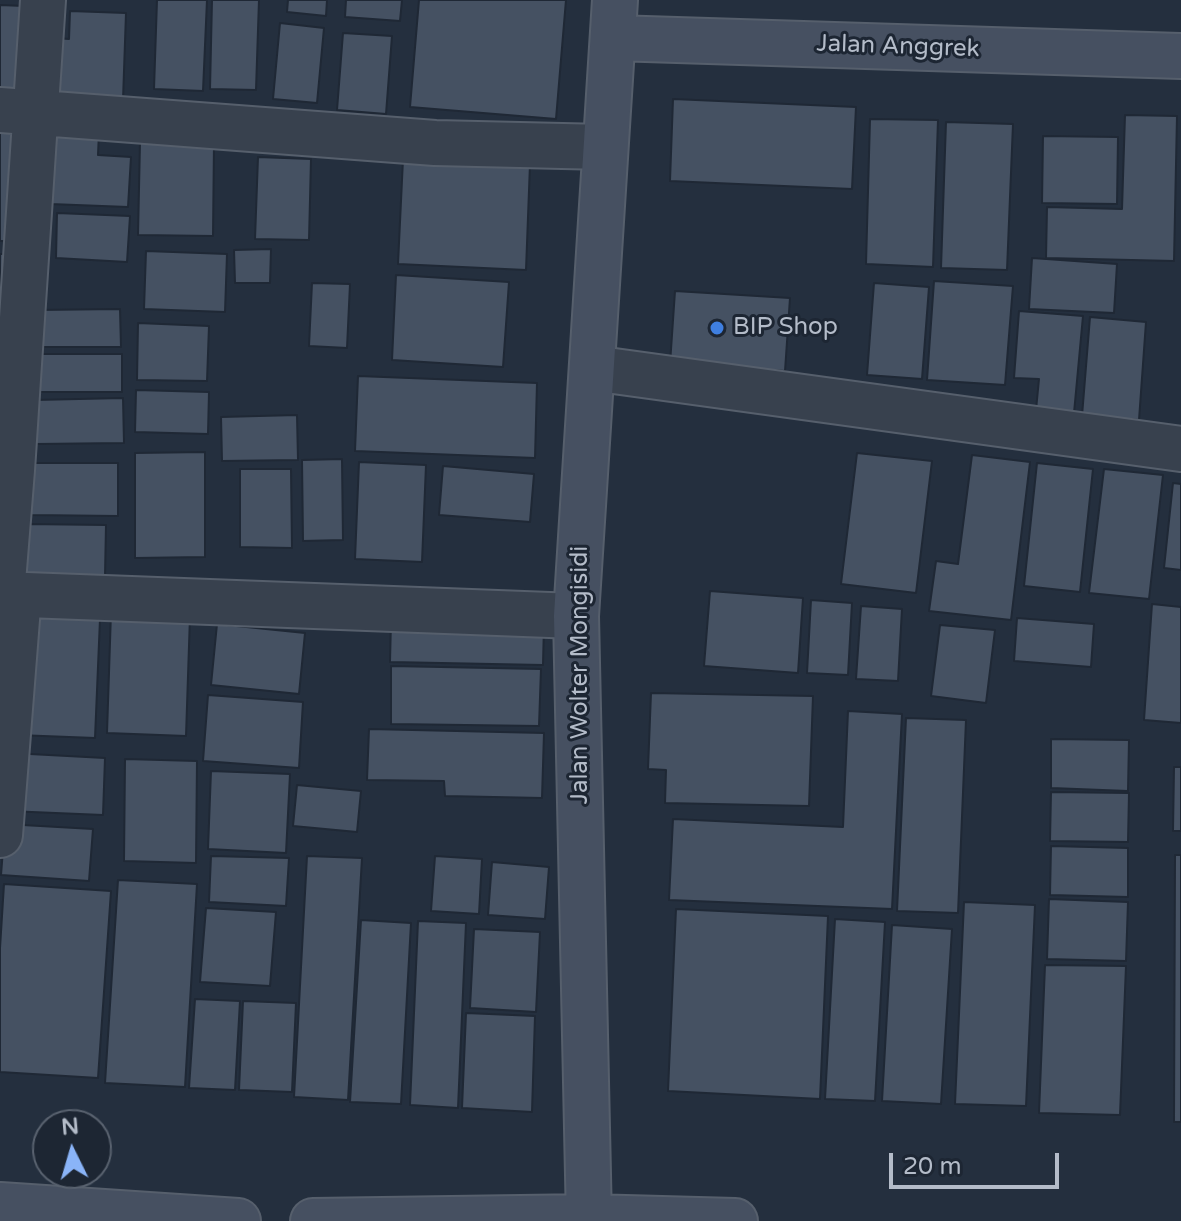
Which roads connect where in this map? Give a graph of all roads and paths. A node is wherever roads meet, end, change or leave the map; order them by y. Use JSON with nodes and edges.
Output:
{"nodes":[{"id":1,"x":43,"y":0,"type":"edge"},
{"id":2,"x":615,"y":19,"type":"edge"},
{"id":3,"x":1181,"y":56,"type":"edge"},
{"id":4,"x":17,"y":111,"type":"edge"},
{"id":5,"x":605,"y":147,"type":"junction"},
{"id":6,"x":592,"y":368,"type":"junction"},
{"id":7,"x":1181,"y":449,"type":"edge"},
{"id":8,"x":7,"y":594,"type":"edge"},
{"id":9,"x":576,"y":616,"type":"junction"},
{"id":10,"x":0,"y":835,"type":"edge"},
{"id":11,"x":0,"y":1205,"type":"edge"},
{"id":12,"x":589,"y":1219,"type":"edge"},
{"id":13,"x":238,"y":1221,"type":"edge"},
{"id":14,"x":313,"y":1221,"type":"edge"},
{"id":15,"x":735,"y":1221,"type":"edge"}],
"edges":[{"from":1,"to":4,"type":"street"},
{"from":2,"to":3,"type":"street","name":"Jalan Anggrek"},
{"from":2,"to":5,"type":"street","name":"Jalan Wolter Mongisidi"},
{"from":4,"to":5,"type":"street"},
{"from":4,"to":8,"type":"street"},
{"from":5,"to":6,"type":"street","name":"Jalan Wolter Mongisidi"},
{"from":6,"to":7,"type":"street"},
{"from":6,"to":9,"type":"street","name":"Jalan Wolter Mongisidi"},
{"from":8,"to":9,"type":"street"},
{"from":8,"to":10,"type":"street"},
{"from":9,"to":12,"type":"street","name":"Jalan Wolter Mongisidi"},
{"from":11,"to":13,"type":"street"},
{"from":12,"to":14,"type":"street"},
{"from":12,"to":15,"type":"street"}]}
